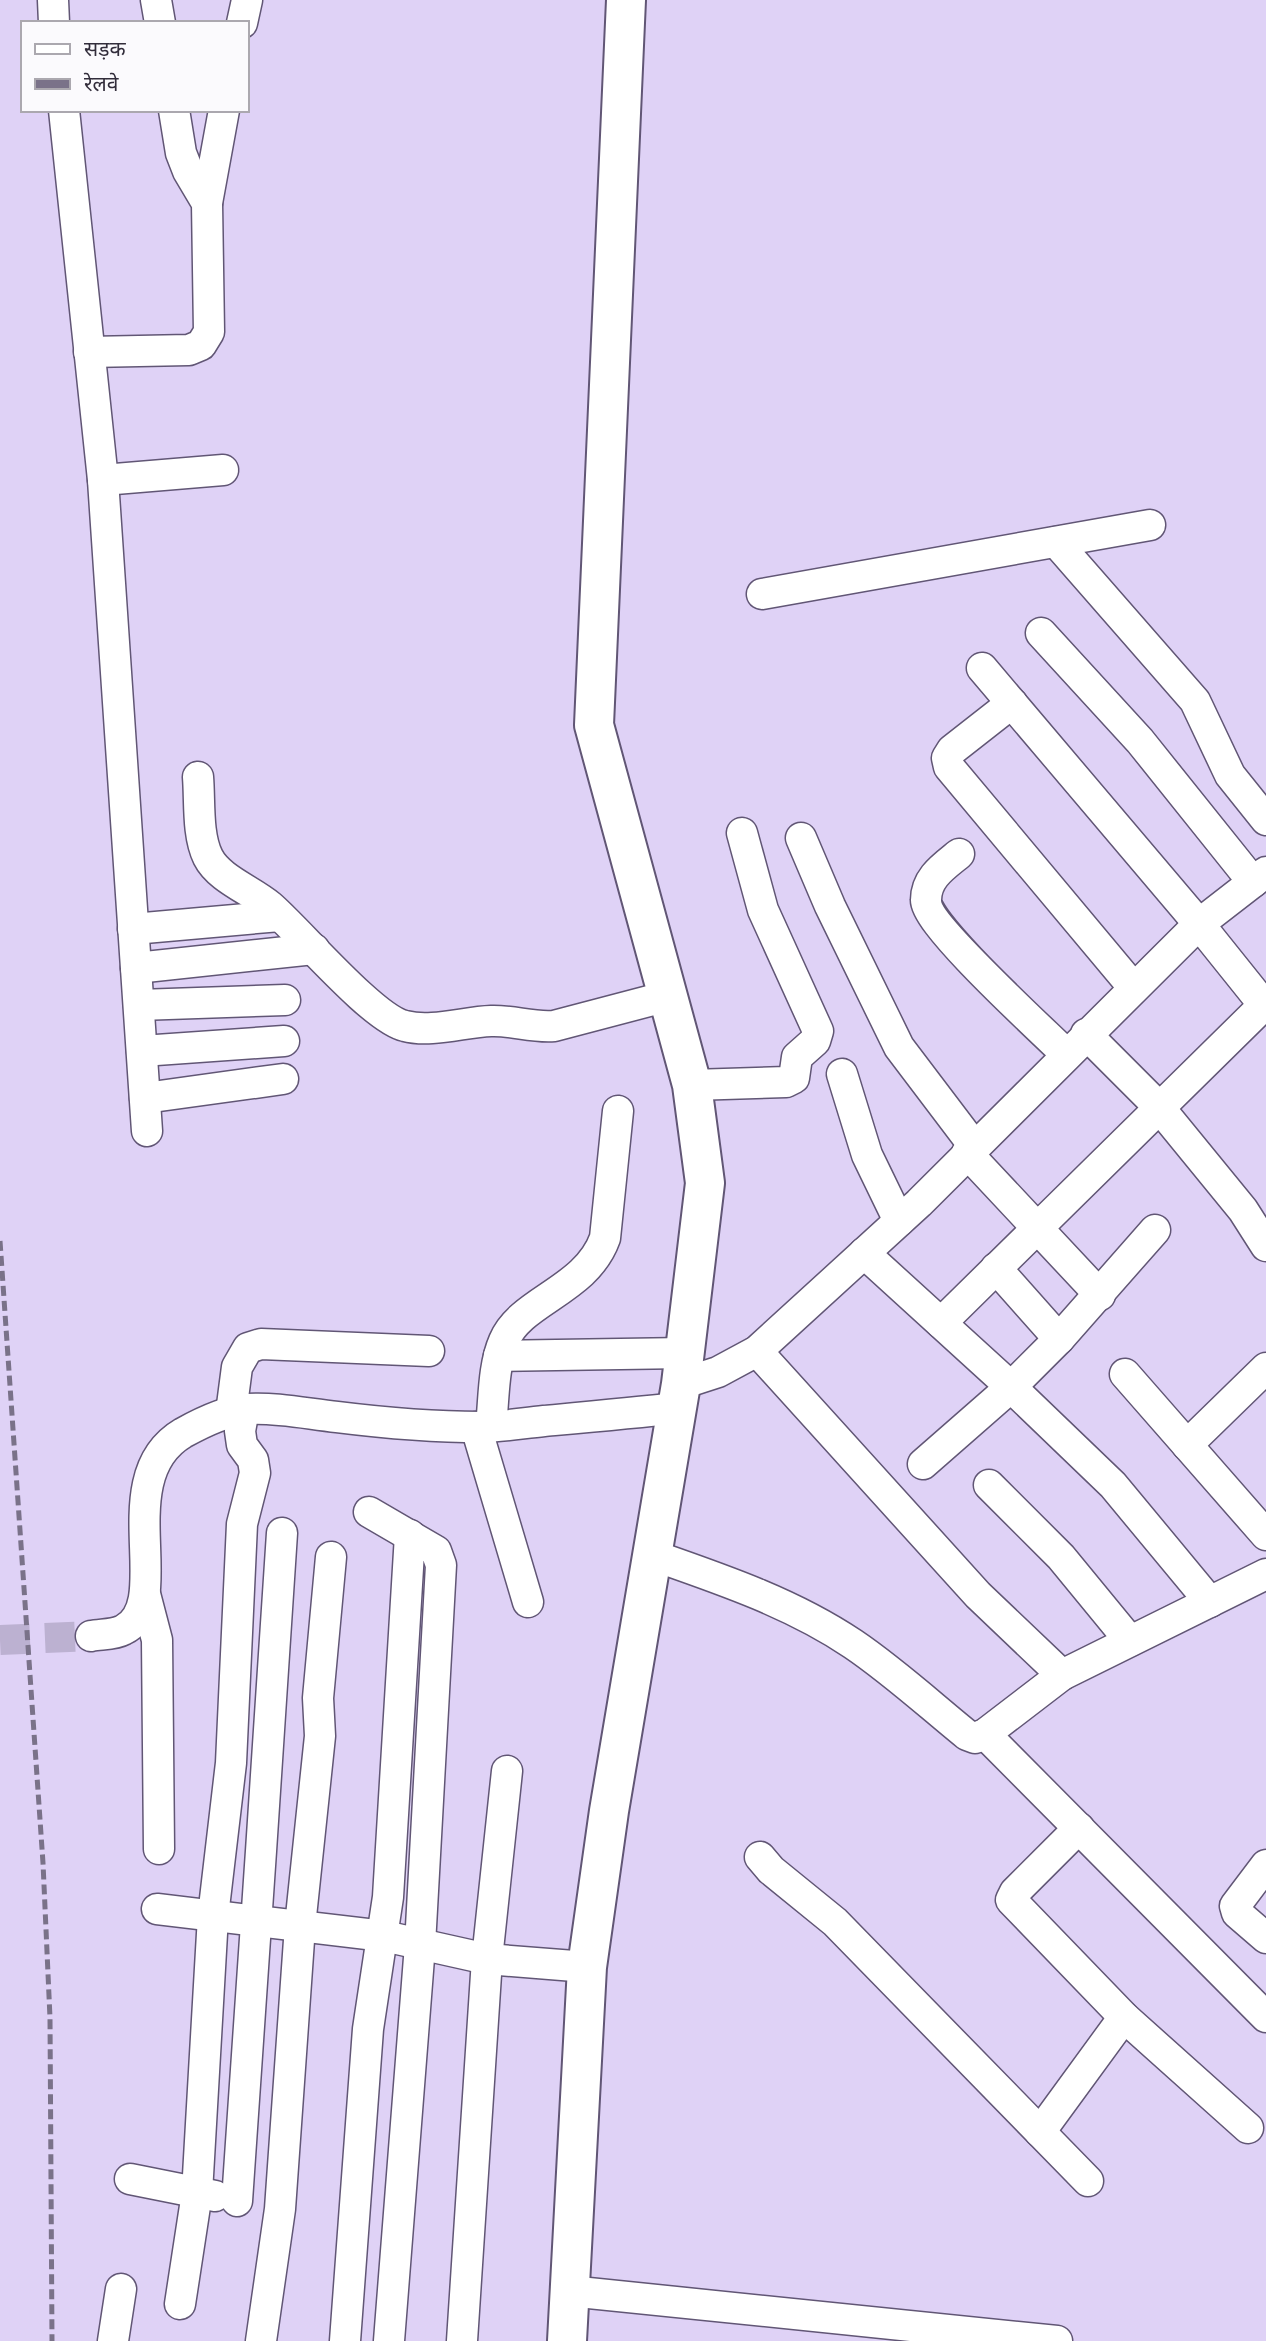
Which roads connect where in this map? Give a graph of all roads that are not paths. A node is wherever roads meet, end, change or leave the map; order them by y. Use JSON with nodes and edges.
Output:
{"nodes":[{"id":1,"x":52,"y":0,"type":"edge"},
{"id":2,"x":156,"y":0,"type":"edge"},
{"id":3,"x":247,"y":0,"type":"edge"},
{"id":4,"x":626,"y":0,"type":"edge"},
{"id":5,"x":54,"y":21,"type":"edge"},
{"id":6,"x":160,"y":21,"type":"edge"},
{"id":7,"x":242,"y":21,"type":"edge"},
{"id":8,"x":64,"y":112,"type":"edge"},
{"id":9,"x":174,"y":112,"type":"edge"},
{"id":10,"x":225,"y":112,"type":"edge"},
{"id":11,"x":207,"y":203,"type":"junction"},
{"id":12,"x":89,"y":352,"type":"junction"},
{"id":13,"x":223,"y":470,"type":"dead end"},
{"id":14,"x":103,"y":480,"type":"junction"},
{"id":15,"x":1150,"y":525,"type":"dead end"},
{"id":16,"x":1056,"y":542,"type":"junction"},
{"id":17,"x":762,"y":594,"type":"dead end"},
{"id":18,"x":1041,"y":633,"type":"dead end"},
{"id":19,"x":982,"y":667,"type":"dead end"},
{"id":20,"x":1012,"y":703,"type":"junction"},
{"id":21,"x":198,"y":777,"type":"dead end"},
{"id":22,"x":1266,"y":820,"type":"edge"},
{"id":23,"x":742,"y":834,"type":"dead end"},
{"id":24,"x":801,"y":838,"type":"dead end"},
{"id":25,"x":958,"y":854,"type":"dead end"},
{"id":26,"x":1259,"y":877,"type":"edge"},
{"id":27,"x":280,"y":916,"type":"junction"},
{"id":28,"x":1199,"y":924,"type":"junction"},
{"id":29,"x":134,"y":929,"type":"junction"},
{"id":30,"x":314,"y":949,"type":"junction"},
{"id":31,"x":136,"y":968,"type":"junction"},
{"id":32,"x":663,"y":979,"type":"junction"},
{"id":33,"x":1133,"y":987,"type":"junction"},
{"id":34,"x":285,"y":1000,"type":"dead end"},
{"id":35,"x":1265,"y":1004,"type":"edge"},
{"id":36,"x":139,"y":1005,"type":"junction"},
{"id":37,"x":284,"y":1041,"type":"dead end"},
{"id":38,"x":1076,"y":1044,"type":"junction"},
{"id":39,"x":142,"y":1051,"type":"junction"},
{"id":40,"x":842,"y":1074,"type":"dead end"},
{"id":41,"x":283,"y":1079,"type":"dead end"},
{"id":42,"x":692,"y":1085,"type":"junction"},
{"id":43,"x":145,"y":1098,"type":"junction"},
{"id":44,"x":1158,"y":1106,"type":"junction"},
{"id":45,"x":618,"y":1111,"type":"dead end"},
{"id":46,"x":147,"y":1131,"type":"dead end"},
{"id":47,"x":970,"y":1150,"type":"junction"},
{"id":48,"x":899,"y":1221,"type":"junction"},
{"id":49,"x":1037,"y":1227,"type":"junction"},
{"id":50,"x":1155,"y":1230,"type":"dead end"},
{"id":51,"x":1266,"y":1246,"type":"edge"},
{"id":52,"x":864,"y":1253,"type":"junction"},
{"id":53,"x":996,"y":1268,"type":"junction"},
{"id":54,"x":1100,"y":1294,"type":"junction"},
{"id":55,"x":941,"y":1323,"type":"junction"},
{"id":56,"x":1059,"y":1339,"type":"junction"},
{"id":57,"x":429,"y":1351,"type":"dead end"},
{"id":58,"x":757,"y":1351,"type":"junction"},
{"id":59,"x":499,"y":1356,"type":"junction"},
{"id":60,"x":1266,"y":1368,"type":"edge"},
{"id":61,"x":1125,"y":1374,"type":"dead end"},
{"id":62,"x":681,"y":1382,"type":"junction"},
{"id":63,"x":1011,"y":1387,"type":"junction"},
{"id":64,"x":231,"y":1413,"type":"junction"},
{"id":65,"x":484,"y":1427,"type":"junction"},
{"id":66,"x":1187,"y":1445,"type":"junction"},
{"id":67,"x":923,"y":1464,"type":"dead end"},
{"id":68,"x":989,"y":1485,"type":"dead end"},
{"id":69,"x":369,"y":1512,"type":"dead end"},
{"id":70,"x":282,"y":1533,"type":"dead end"},
{"id":71,"x":410,"y":1535,"type":"junction"},
{"id":72,"x":1266,"y":1535,"type":"edge"},
{"id":73,"x":652,"y":1555,"type":"junction"},
{"id":74,"x":331,"y":1557,"type":"dead end"},
{"id":75,"x":1266,"y":1574,"type":"edge"},
{"id":76,"x":145,"y":1594,"type":"junction"},
{"id":77,"x":528,"y":1602,"type":"dead end"},
{"id":78,"x":1210,"y":1602,"type":"junction"},
{"id":79,"x":91,"y":1636,"type":"tunnel mouth"},
{"id":80,"x":1130,"y":1641,"type":"junction"},
{"id":81,"x":1062,"y":1675,"type":"junction"},
{"id":82,"x":985,"y":1734,"type":"junction"},
{"id":83,"x":507,"y":1771,"type":"dead end"},
{"id":84,"x":1079,"y":1828,"type":"junction"},
{"id":85,"x":159,"y":1849,"type":"dead end"},
{"id":86,"x":760,"y":1857,"type":"dead end"},
{"id":87,"x":1266,"y":1865,"type":"edge"},
{"id":88,"x":157,"y":1909,"type":"dead end"},
{"id":89,"x":213,"y":1916,"type":"junction"},
{"id":90,"x":255,"y":1920,"type":"junction"},
{"id":91,"x":300,"y":1926,"type":"junction"},
{"id":92,"x":384,"y":1936,"type":"junction"},
{"id":93,"x":1266,"y":1938,"type":"edge"},
{"id":94,"x":420,"y":1945,"type":"junction"},
{"id":95,"x":487,"y":1959,"type":"junction"},
{"id":96,"x":587,"y":1967,"type":"junction"},
{"id":97,"x":1124,"y":2017,"type":"junction"},
{"id":98,"x":1266,"y":2017,"type":"edge"},
{"id":99,"x":1248,"y":2128,"type":"dead end"},
{"id":100,"x":1040,"y":2132,"type":"junction"},
{"id":101,"x":130,"y":2179,"type":"dead end"},
{"id":102,"x":1088,"y":2181,"type":"dead end"},
{"id":103,"x":197,"y":2193,"type":"junction"},
{"id":104,"x":237,"y":2201,"type":"junction"},
{"id":105,"x":280,"y":2209,"type":"junction"},
{"id":106,"x":121,"y":2289,"type":"dead end"},
{"id":107,"x":569,"y":2291,"type":"junction"},
{"id":108,"x":180,"y":2304,"type":"dead end"},
{"id":109,"x":113,"y":2341,"type":"edge"},
{"id":110,"x":261,"y":2341,"type":"edge"},
{"id":111,"x":345,"y":2341,"type":"edge"},
{"id":112,"x":388,"y":2341,"type":"edge"},
{"id":113,"x":462,"y":2341,"type":"edge"},
{"id":114,"x":567,"y":2341,"type":"edge"},
{"id":115,"x":1057,"y":2341,"type":"edge"}],
"edges":[{"from":1,"to":5,"type":"street"},
{"from":2,"to":6,"type":"street"},
{"from":3,"to":7,"type":"street"},
{"from":4,"to":32,"type":"main road"},
{"from":8,"to":12,"type":"street"},
{"from":9,"to":11,"type":"street"},
{"from":10,"to":11,"type":"street"},
{"from":11,"to":12,"type":"street"},
{"from":12,"to":14,"type":"street"},
{"from":13,"to":14,"type":"street"},
{"from":14,"to":29,"type":"street"},
{"from":15,"to":16,"type":"street"},
{"from":16,"to":17,"type":"street"},
{"from":16,"to":22,"type":"street"},
{"from":18,"to":26,"type":"street"},
{"from":19,"to":20,"type":"street"},
{"from":20,"to":28,"type":"street"},
{"from":20,"to":33,"type":"street"},
{"from":21,"to":27,"type":"street"},
{"from":23,"to":42,"type":"street"},
{"from":24,"to":47,"type":"street"},
{"from":25,"to":38,"type":"street"},
{"from":26,"to":28,"type":"street"},
{"from":27,"to":29,"type":"street"},
{"from":27,"to":30,"type":"street"},
{"from":28,"to":33,"type":"street"},
{"from":28,"to":35,"type":"street"},
{"from":29,"to":31,"type":"street"},
{"from":30,"to":31,"type":"street"},
{"from":30,"to":32,"type":"street"},
{"from":31,"to":36,"type":"street"},
{"from":32,"to":42,"type":"main road"},
{"from":33,"to":38,"type":"street"},
{"from":34,"to":36,"type":"street"},
{"from":35,"to":44,"type":"street"},
{"from":36,"to":39,"type":"street"},
{"from":37,"to":39,"type":"street"},
{"from":38,"to":44,"type":"street"},
{"from":38,"to":47,"type":"street"},
{"from":39,"to":43,"type":"street"},
{"from":40,"to":48,"type":"street"},
{"from":41,"to":43,"type":"street"},
{"from":42,"to":62,"type":"main road"},
{"from":43,"to":46,"type":"street"},
{"from":44,"to":49,"type":"street"},
{"from":44,"to":51,"type":"street"},
{"from":45,"to":59,"type":"street"},
{"from":47,"to":48,"type":"street"},
{"from":47,"to":49,"type":"street"},
{"from":48,"to":52,"type":"street"},
{"from":49,"to":53,"type":"street"},
{"from":49,"to":54,"type":"street"},
{"from":50,"to":54,"type":"street"},
{"from":52,"to":55,"type":"street"},
{"from":52,"to":58,"type":"street"},
{"from":53,"to":55,"type":"street"},
{"from":53,"to":56,"type":"street"},
{"from":54,"to":56,"type":"street"},
{"from":55,"to":63,"type":"street"},
{"from":56,"to":63,"type":"street"},
{"from":57,"to":64,"type":"street"},
{"from":58,"to":62,"type":"street"},
{"from":58,"to":81,"type":"street"},
{"from":59,"to":62,"type":"street"},
{"from":59,"to":65,"type":"street"},
{"from":60,"to":66,"type":"street"},
{"from":61,"to":66,"type":"street"},
{"from":62,"to":65,"type":"street"},
{"from":62,"to":73,"type":"main road"},
{"from":63,"to":67,"type":"street"},
{"from":63,"to":78,"type":"street"},
{"from":64,"to":65,"type":"street"},
{"from":64,"to":76,"type":"street"},
{"from":64,"to":89,"type":"street"},
{"from":65,"to":77,"type":"street"},
{"from":66,"to":72,"type":"street"},
{"from":68,"to":80,"type":"street"},
{"from":69,"to":71,"type":"street"},
{"from":70,"to":90,"type":"street"},
{"from":71,"to":92,"type":"street"},
{"from":71,"to":94,"type":"street"},
{"from":73,"to":82,"type":"street"},
{"from":73,"to":96,"type":"main road"},
{"from":74,"to":91,"type":"street"},
{"from":75,"to":78,"type":"street"},
{"from":76,"to":79,"type":"street"},
{"from":76,"to":85,"type":"street"},
{"from":78,"to":80,"type":"street"},
{"from":80,"to":81,"type":"street"},
{"from":81,"to":82,"type":"street"},
{"from":82,"to":84,"type":"street"},
{"from":83,"to":95,"type":"street"},
{"from":84,"to":97,"type":"street"},
{"from":84,"to":98,"type":"street"},
{"from":86,"to":100,"type":"street"},
{"from":87,"to":93,"type":"street"},
{"from":88,"to":89,"type":"street"},
{"from":89,"to":90,"type":"street"},
{"from":89,"to":103,"type":"street"},
{"from":90,"to":91,"type":"street"},
{"from":90,"to":104,"type":"street"},
{"from":91,"to":92,"type":"street"},
{"from":91,"to":105,"type":"street"},
{"from":92,"to":94,"type":"street"},
{"from":92,"to":111,"type":"street"},
{"from":94,"to":95,"type":"street"},
{"from":94,"to":112,"type":"street"},
{"from":95,"to":96,"type":"street"},
{"from":95,"to":113,"type":"street"},
{"from":96,"to":107,"type":"main road"},
{"from":97,"to":99,"type":"street"},
{"from":97,"to":100,"type":"street"},
{"from":100,"to":102,"type":"street"},
{"from":101,"to":103,"type":"street"},
{"from":103,"to":104,"type":"street"},
{"from":103,"to":108,"type":"street"},
{"from":104,"to":105,"type":"street"},
{"from":105,"to":110,"type":"street"},
{"from":106,"to":109,"type":"street"},
{"from":107,"to":114,"type":"main road"},
{"from":107,"to":115,"type":"street"}]}
